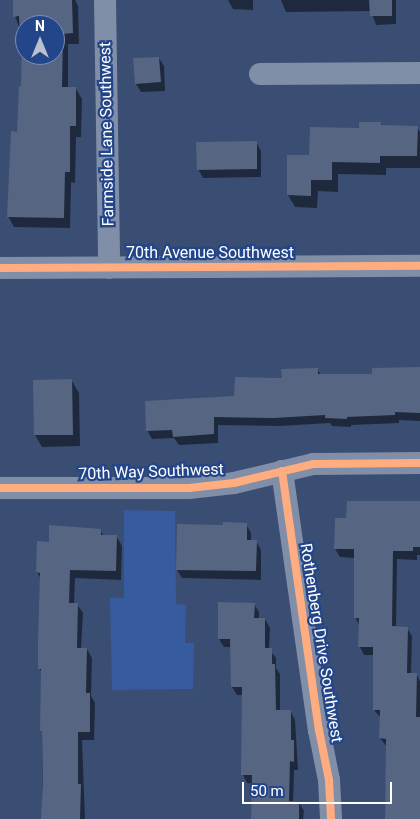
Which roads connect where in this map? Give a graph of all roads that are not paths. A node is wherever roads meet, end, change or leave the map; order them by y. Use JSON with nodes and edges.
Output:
{"nodes":[{"id":1,"x":105,"y":0,"type":"edge"},
{"id":2,"x":420,"y":73,"type":"edge"},
{"id":3,"x":260,"y":74,"type":"dead end"},
{"id":4,"x":420,"y":266,"type":"edge"},
{"id":5,"x":0,"y":268,"type":"edge"},
{"id":6,"x":109,"y":268,"type":"junction"},
{"id":7,"x":420,"y":463,"type":"edge"},
{"id":8,"x":282,"y":471,"type":"junction"},
{"id":9,"x":0,"y":488,"type":"edge"},
{"id":10,"x":331,"y":819,"type":"edge"}],
"edges":[{"from":1,"to":6,"type":"street","name":"Farmside Lane Southwest"},
{"from":2,"to":3,"type":"street"},
{"from":4,"to":6,"type":"street","name":"70th Avenue Southwest"},
{"from":5,"to":6,"type":"street","name":"70th Avenue Southwest"},
{"from":7,"to":8,"type":"street","name":"70th Way Southwest"},
{"from":8,"to":9,"type":"street","name":"70th Way Southwest"},
{"from":8,"to":10,"type":"street","name":"Rothenberg Drive Southwest"}]}
